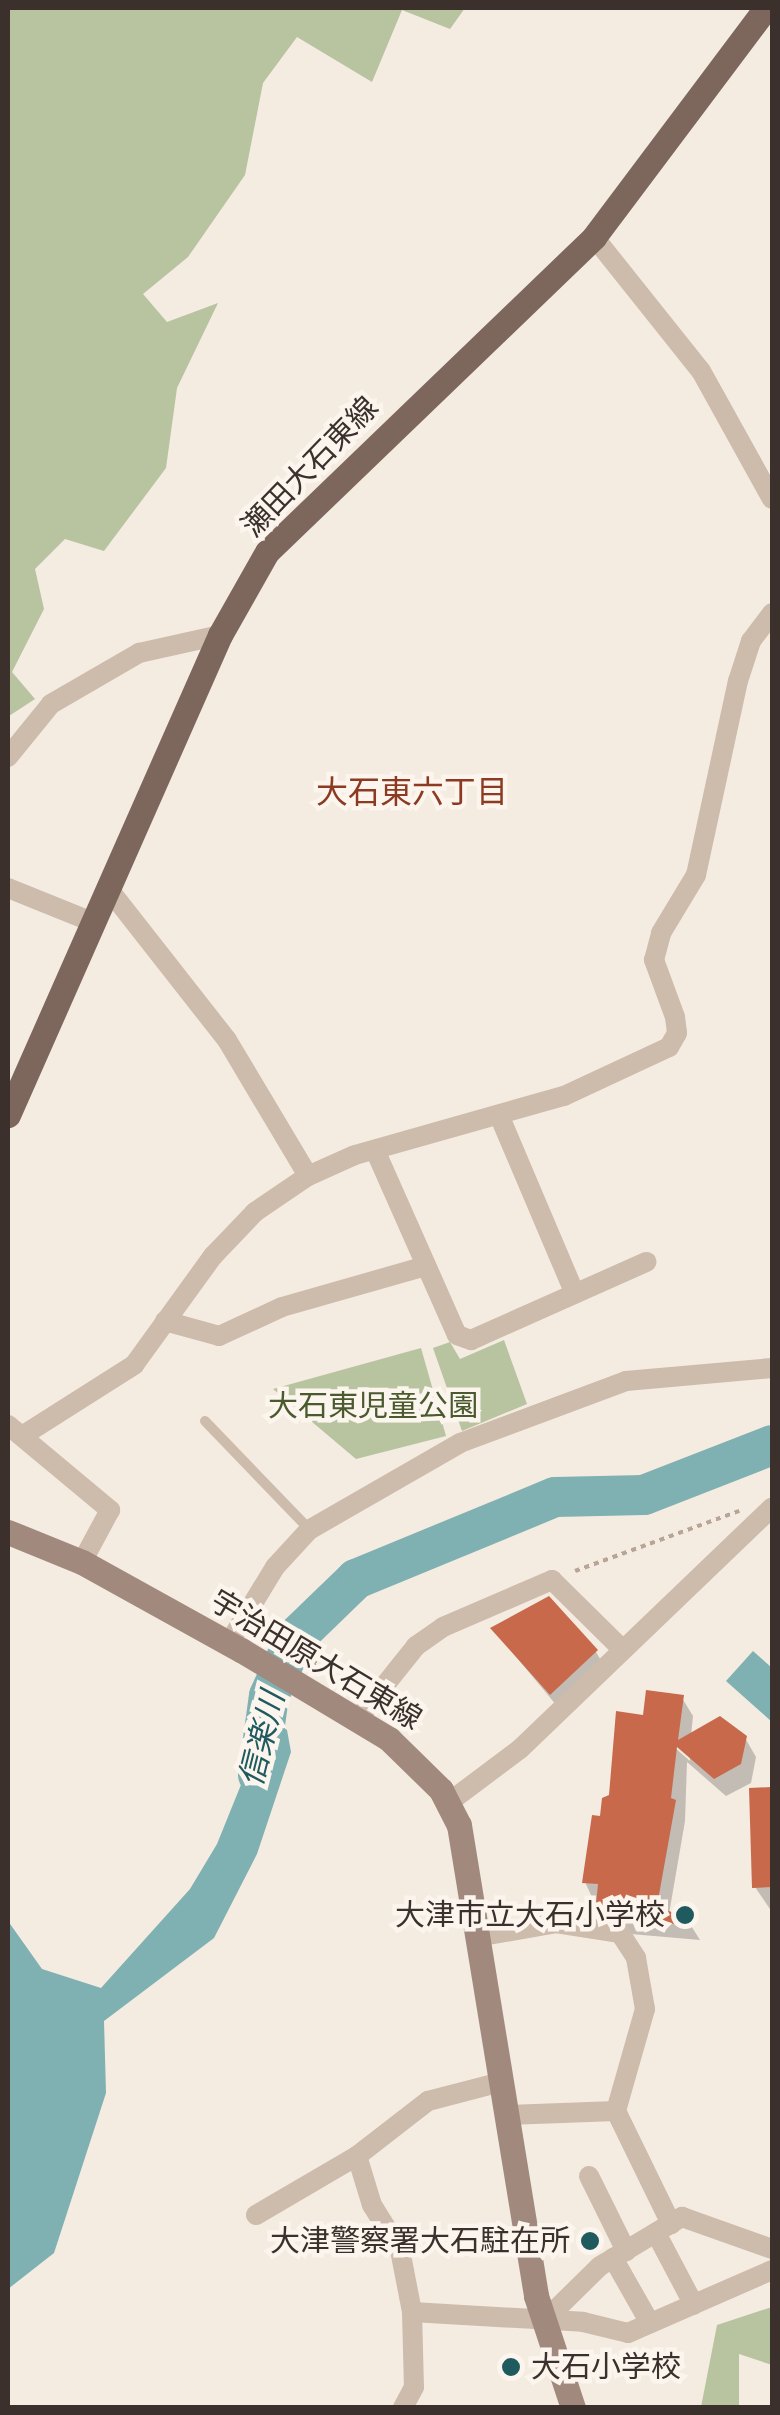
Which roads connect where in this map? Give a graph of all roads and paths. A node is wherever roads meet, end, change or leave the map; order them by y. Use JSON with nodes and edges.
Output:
{"nodes":[{"id":1,"x":766,"y":8,"type":"edge"},
{"id":2,"x":594,"y":237,"type":"junction"},
{"id":3,"x":772,"y":499,"type":"edge"},
{"id":4,"x":772,"y":613,"type":"edge"},
{"id":5,"x":220,"y":635,"type":"junction"},
{"id":6,"x":8,"y":758,"type":"edge"},
{"id":7,"x":107,"y":887,"type":"junction"},
{"id":8,"x":8,"y":888,"type":"edge"},
{"id":9,"x":92,"y":922,"type":"junction"},
{"id":10,"x":8,"y":1114,"type":"edge"},
{"id":11,"x":498,"y":1115,"type":"junction"},
{"id":12,"x":375,"y":1150,"type":"junction"},
{"id":13,"x":308,"y":1176,"type":"junction"},
{"id":14,"x":646,"y":1262,"type":"dead end"},
{"id":15,"x":426,"y":1266,"type":"junction"},
{"id":16,"x":574,"y":1294,"type":"junction"},
{"id":17,"x":165,"y":1321,"type":"junction"},
{"id":18,"x":772,"y":1368,"type":"edge"},
{"id":19,"x":205,"y":1421,"type":"dead end"},
{"id":20,"x":15,"y":1431,"type":"edge"},
{"id":21,"x":768,"y":1510,"type":"edge"},
{"id":22,"x":309,"y":1530,"type":"junction"},
{"id":23,"x":8,"y":1532,"type":"edge"},
{"id":24,"x":82,"y":1562,"type":"junction"},
{"id":25,"x":552,"y":1580,"type":"junction"},
{"id":26,"x":238,"y":1638,"type":"junction"},
{"id":27,"x":621,"y":1648,"type":"junction"},
{"id":28,"x":364,"y":1690,"type":"dead end"},
{"id":29,"x":350,"y":1715,"type":"junction"},
{"id":30,"x":448,"y":1803,"type":"junction"},
{"id":31,"x":477,"y":1937,"type":"junction"},
{"id":32,"x":501,"y":2082,"type":"junction"},
{"id":33,"x":616,"y":2111,"type":"junction"},
{"id":34,"x":506,"y":2115,"type":"junction"},
{"id":35,"x":357,"y":2156,"type":"junction"},
{"id":36,"x":589,"y":2176,"type":"dead end"},
{"id":37,"x":256,"y":2214,"type":"dead end"},
{"id":38,"x":663,"y":2228,"type":"junction"},
{"id":39,"x":772,"y":2249,"type":"edge"},
{"id":40,"x":620,"y":2254,"type":"junction"},
{"id":41,"x":772,"y":2270,"type":"edge"},
{"id":42,"x":694,"y":2304,"type":"junction"},
{"id":43,"x":412,"y":2312,"type":"junction"},
{"id":44,"x":544,"y":2321,"type":"junction"},
{"id":45,"x":650,"y":2323,"type":"junction"},
{"id":46,"x":403,"y":2408,"type":"edge"},
{"id":47,"x":572,"y":2408,"type":"edge"}],
"edges":[{"from":1,"to":2,"type":"main road","name":"瀬田大石東線"},
{"from":2,"to":3,"type":"street"},
{"from":2,"to":5,"type":"main road","name":"瀬田大石東線"},
{"from":4,"to":11,"type":"street"},
{"from":5,"to":6,"type":"street"},
{"from":5,"to":7,"type":"main road","name":"瀬田大石東線"},
{"from":7,"to":9,"type":"main road","name":"瀬田大石東線"},
{"from":7,"to":13,"type":"street"},
{"from":8,"to":9,"type":"street"},
{"from":9,"to":10,"type":"main road","name":"瀬田大石東線"},
{"from":11,"to":12,"type":"street"},
{"from":11,"to":16,"type":"street"},
{"from":12,"to":13,"type":"street"},
{"from":12,"to":15,"type":"street"},
{"from":13,"to":17,"type":"street"},
{"from":14,"to":16,"type":"street"},
{"from":15,"to":16,"type":"street"},
{"from":15,"to":17,"type":"street"},
{"from":17,"to":20,"type":"street"},
{"from":18,"to":22,"type":"street"},
{"from":19,"to":22,"type":"lane"},
{"from":20,"to":24,"type":"street"},
{"from":21,"to":25,"type":"path"},
{"from":21,"to":27,"type":"street"},
{"from":22,"to":26,"type":"street"},
{"from":23,"to":24,"type":"main road","name":"宇治田原大石東線"},
{"from":24,"to":26,"type":"main road","name":"宇治田原大石東線"},
{"from":25,"to":27,"type":"street"},
{"from":25,"to":29,"type":"street"},
{"from":26,"to":28,"type":"path"},
{"from":26,"to":29,"type":"main road","name":"宇治田原大石東線"},
{"from":27,"to":30,"type":"street"},
{"from":29,"to":30,"type":"main road","name":"宇治田原大石東線"},
{"from":30,"to":31,"type":"main road","name":"宇治田原大石東線"},
{"from":31,"to":32,"type":"main road","name":"宇治田原大石東線"},
{"from":31,"to":33,"type":"street"},
{"from":32,"to":34,"type":"main road","name":"宇治田原大石東線"},
{"from":32,"to":35,"type":"street"},
{"from":33,"to":34,"type":"street"},
{"from":33,"to":38,"type":"street"},
{"from":34,"to":44,"type":"main road","name":"宇治田原大石東線"},
{"from":35,"to":37,"type":"street"},
{"from":35,"to":43,"type":"street"},
{"from":36,"to":40,"type":"street"},
{"from":38,"to":39,"type":"street"},
{"from":38,"to":40,"type":"street"},
{"from":38,"to":42,"type":"street"},
{"from":40,"to":44,"type":"street"},
{"from":40,"to":45,"type":"street"},
{"from":41,"to":42,"type":"street"},
{"from":42,"to":45,"type":"street"},
{"from":43,"to":44,"type":"street"},
{"from":43,"to":46,"type":"street"},
{"from":44,"to":45,"type":"street"},
{"from":44,"to":47,"type":"main road","name":"宇治田原大石東線"}]}
